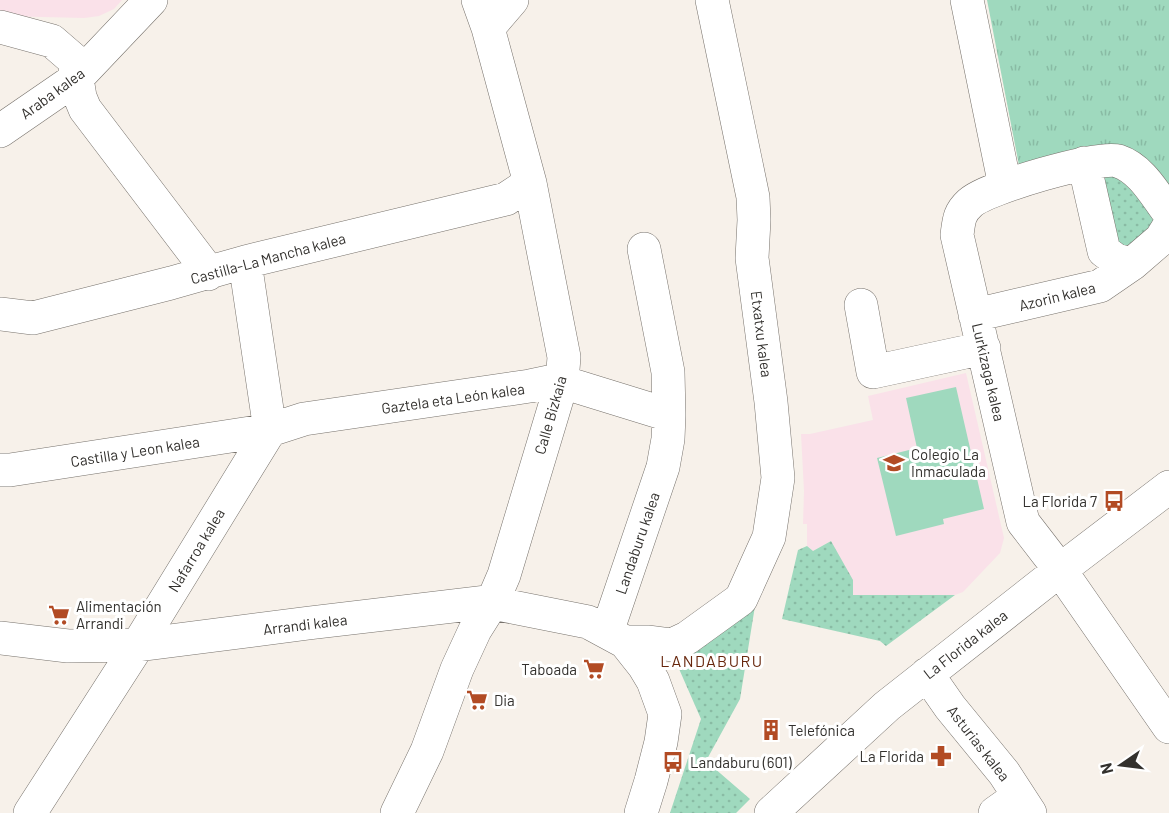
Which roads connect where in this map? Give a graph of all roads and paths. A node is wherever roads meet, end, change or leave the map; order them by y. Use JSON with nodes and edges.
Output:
{"nodes":[{"id":1,"x":151,"y":0,"type":"edge"},
{"id":2,"x":512,"y":0,"type":"edge"},
{"id":3,"x":712,"y":0,"type":"edge"},
{"id":4,"x":967,"y":0,"type":"edge"},
{"id":5,"x":483,"y":14,"type":"edge"},
{"id":6,"x":0,"y":27,"type":"edge"},
{"id":7,"x":78,"y":78,"type":"junction"},
{"id":8,"x":0,"y":131,"type":"edge"},
{"id":9,"x":1084,"y":163,"type":"junction"},
{"id":10,"x":530,"y":183,"type":"junction"},
{"id":11,"x":1005,"y":186,"type":"junction"},
{"id":12,"x":1169,"y":213,"type":"edge"},
{"id":13,"x":1169,"y":226,"type":"edge"},
{"id":14,"x":644,"y":249,"type":"dead end"},
{"id":15,"x":244,"y":262,"type":"junction"},
{"id":16,"x":1132,"y":264,"type":"junction"},
{"id":17,"x":208,"y":274,"type":"junction"},
{"id":18,"x":861,"y":305,"type":"dead end"},
{"id":19,"x":0,"y":314,"type":"edge"},
{"id":20,"x":975,"y":315,"type":"junction"},
{"id":21,"x":984,"y":348,"type":"junction"},
{"id":22,"x":562,"y":382,"type":"junction"},
{"id":23,"x":669,"y":415,"type":"junction"},
{"id":24,"x":270,"y":430,"type":"junction"},
{"id":25,"x":0,"y":470,"type":"edge"},
{"id":26,"x":1169,"y":487,"type":"edge"},
{"id":27,"x":1060,"y":570,"type":"junction"},
{"id":28,"x":492,"y":603,"type":"junction"},
{"id":29,"x":616,"y":637,"type":"junction"},
{"id":30,"x":0,"y":638,"type":"edge"},
{"id":31,"x":687,"y":638,"type":"junction"},
{"id":32,"x":138,"y":645,"type":"junction"},
{"id":33,"x":920,"y":680,"type":"junction"},
{"id":34,"x":653,"y":681,"type":"junction"},
{"id":35,"x":887,"y":706,"type":"junction"},
{"id":36,"x":1169,"y":727,"type":"edge"},
{"id":37,"x":1012,"y":807,"type":"edge"},
{"id":38,"x":30,"y":813,"type":"edge"},
{"id":39,"x":397,"y":813,"type":"edge"},
{"id":40,"x":641,"y":813,"type":"edge"},
{"id":41,"x":771,"y":813,"type":"edge"},
{"id":42,"x":806,"y":813,"type":"edge"}],
"edges":[{"from":1,"to":7,"type":"street","name":"Araba kalea"},
{"from":2,"to":5,"type":"street"},
{"from":3,"to":31,"type":"street","name":"Etxatxu kalea"},
{"from":4,"to":11,"type":"street"},
{"from":5,"to":10,"type":"street","name":"Calle Bizkaia"},
{"from":6,"to":7,"type":"street"},
{"from":7,"to":8,"type":"street","name":"Araba kalea"},
{"from":7,"to":17,"type":"street"},
{"from":9,"to":11,"type":"street"},
{"from":9,"to":12,"type":"street"},
{"from":9,"to":16,"type":"street"},
{"from":10,"to":15,"type":"street","name":"Castilla-La Mancha kalea"},
{"from":10,"to":22,"type":"street","name":"Calle Bizkaia"},
{"from":11,"to":20,"type":"street","name":"Lurkizaga kalea"},
{"from":13,"to":16,"type":"street","name":"Azorin kalea"},
{"from":14,"to":23,"type":"street","name":"Landaburu kalea"},
{"from":15,"to":17,"type":"street","name":"Castilla-La Mancha kalea"},
{"from":15,"to":24,"type":"street"},
{"from":16,"to":20,"type":"street","name":"Azorin kalea"},
{"from":17,"to":19,"type":"street","name":"Castilla-La Mancha kalea"},
{"from":18,"to":21,"type":"street"},
{"from":20,"to":21,"type":"street","name":"Lurkizaga kalea"},
{"from":21,"to":27,"type":"street","name":"Lurkizaga kalea"},
{"from":22,"to":23,"type":"street","name":"Gaztela eta León kalea"},
{"from":22,"to":24,"type":"street","name":"Gaztela eta León kalea"},
{"from":22,"to":28,"type":"street","name":"Calle Bizkaia"},
{"from":23,"to":29,"type":"street","name":"Landaburu kalea"},
{"from":24,"to":25,"type":"street","name":"Castilla y Leon kalea"},
{"from":24,"to":32,"type":"street","name":"Nafarroa kalea"},
{"from":26,"to":27,"type":"street","name":"La Florida kalea"},
{"from":27,"to":33,"type":"street","name":"La Florida kalea"},
{"from":27,"to":36,"type":"street","name":"Lurkizaga kalea"},
{"from":28,"to":29,"type":"street","name":"Arrandi kalea"},
{"from":28,"to":32,"type":"street","name":"Arrandi kalea"},
{"from":28,"to":39,"type":"street","name":"Calle Bizkaia"},
{"from":29,"to":31,"type":"street","name":"Etxatxu kalea"},
{"from":29,"to":34,"type":"street"},
{"from":30,"to":32,"type":"street","name":"Arrandi kalea"},
{"from":31,"to":34,"type":"street","name":"Etxatxu kalea"},
{"from":32,"to":38,"type":"street","name":"Nafarroa kalea"},
{"from":33,"to":35,"type":"street","name":"La Florida kalea"},
{"from":33,"to":37,"type":"street","name":"Asturias kalea"},
{"from":34,"to":40,"type":"street"},
{"from":35,"to":41,"type":"street","name":"La Florida kalea"},
{"from":35,"to":42,"type":"street"}]}
